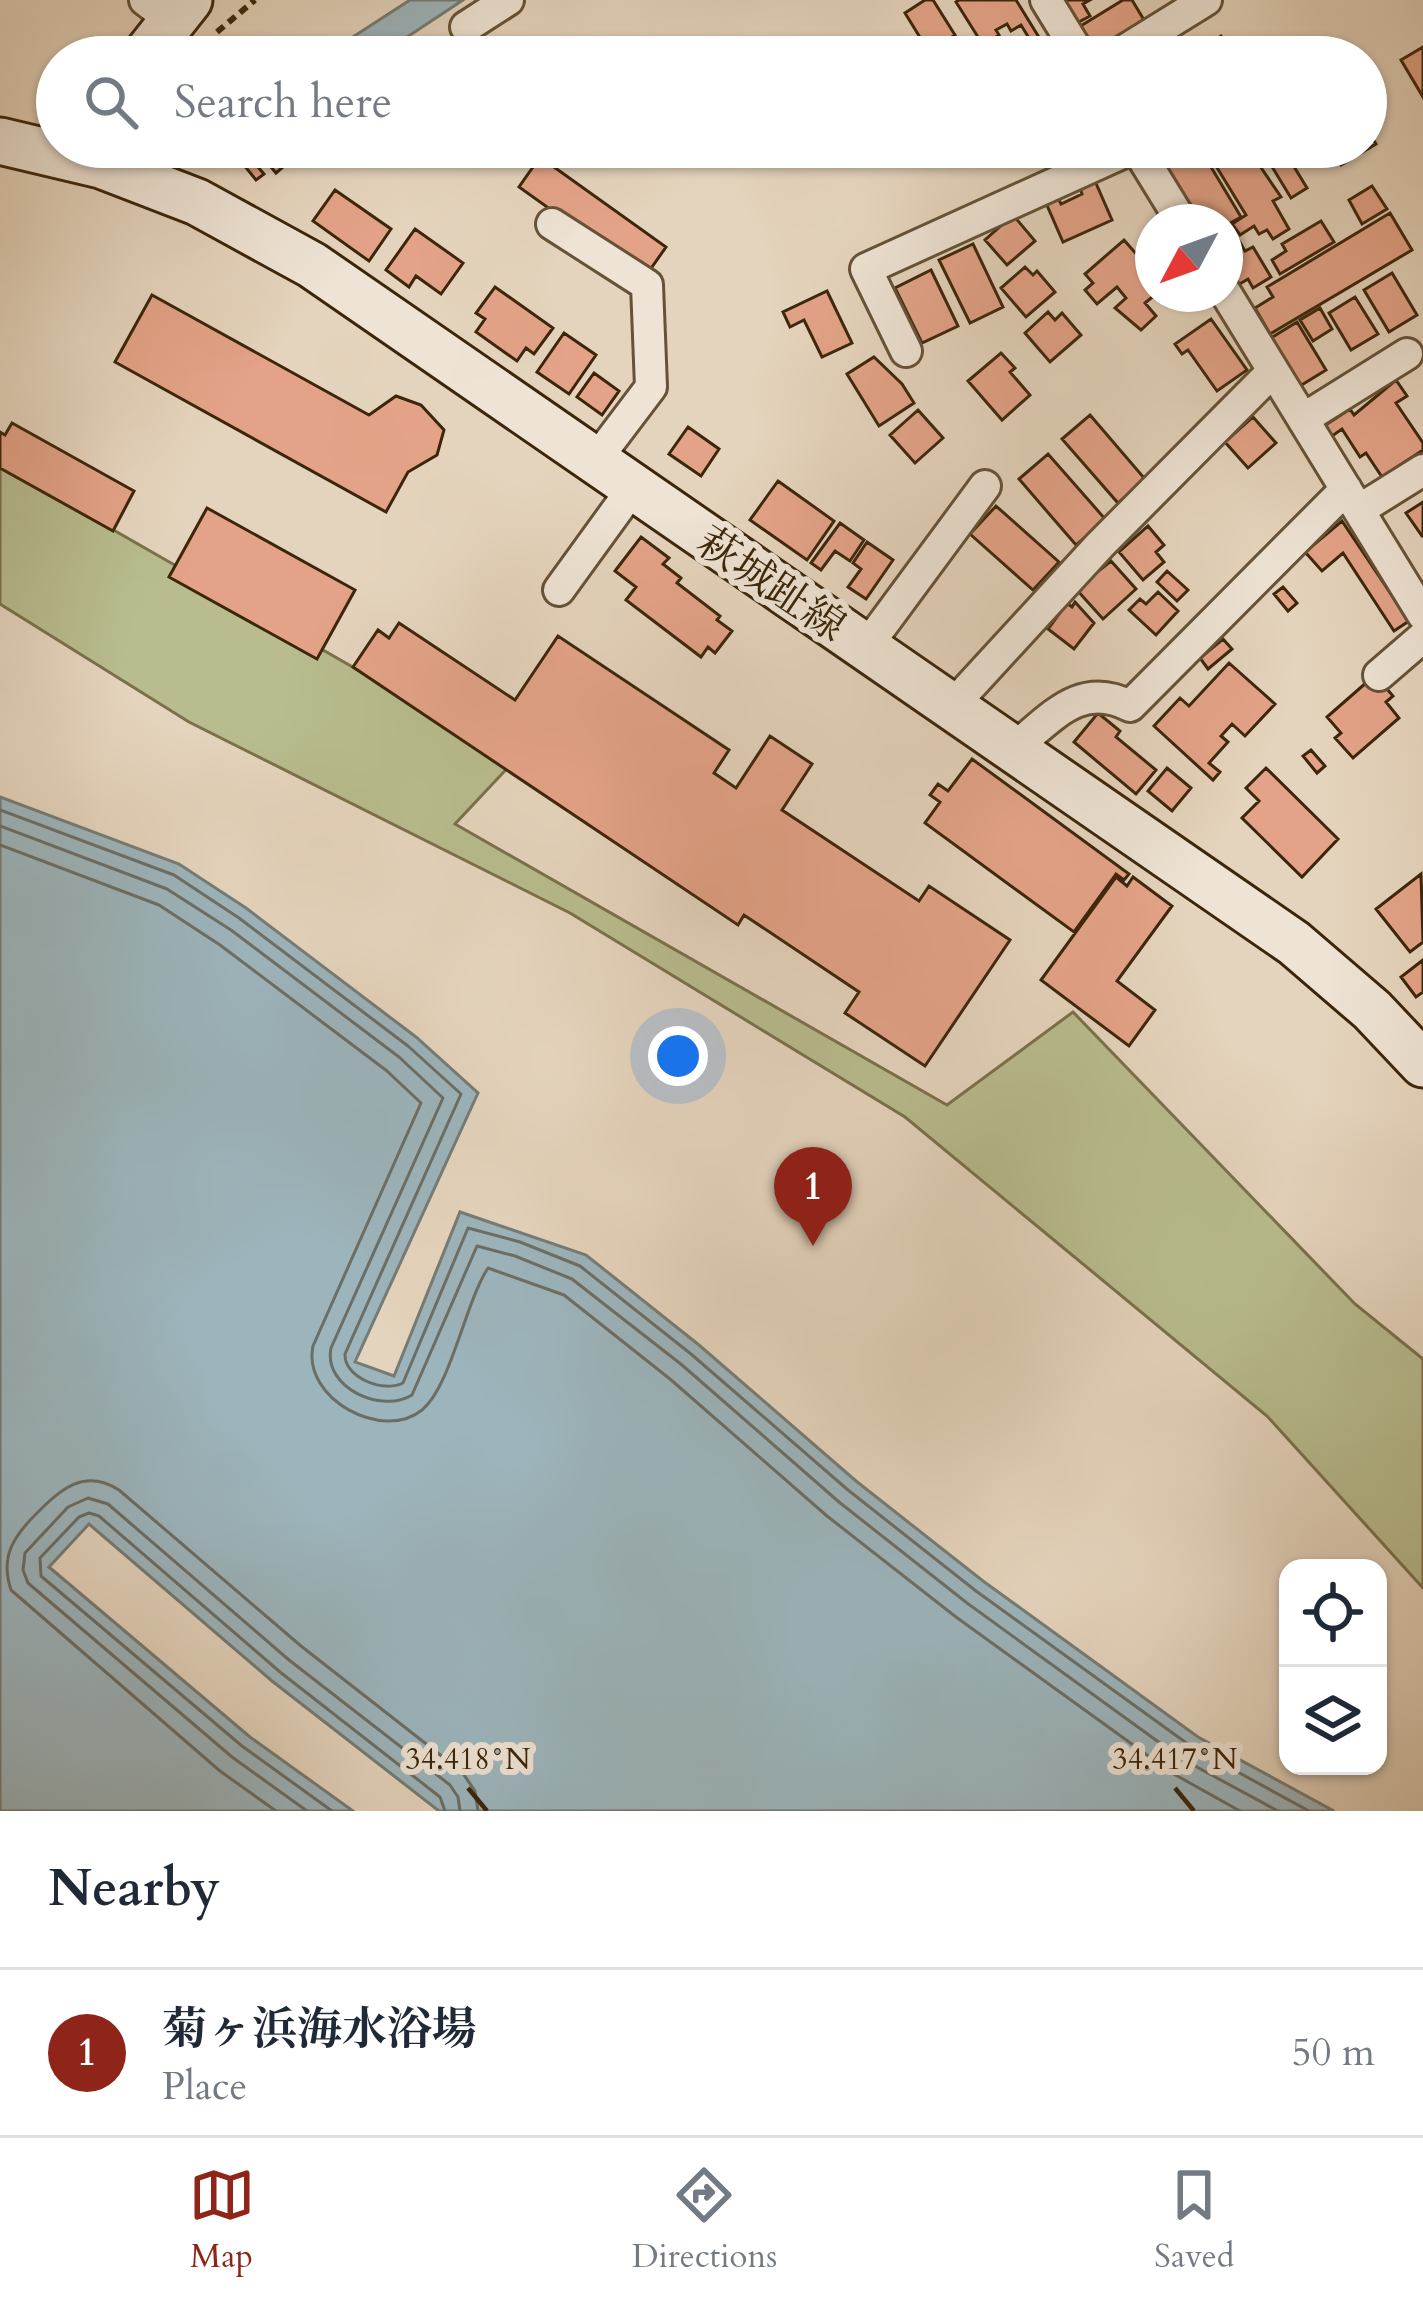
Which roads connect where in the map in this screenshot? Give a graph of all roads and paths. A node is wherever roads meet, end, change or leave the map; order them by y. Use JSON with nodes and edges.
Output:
{"nodes":[{"id":1,"x":255,"y":0,"type":"edge"},
{"id":2,"x":508,"y":0,"type":"edge"},
{"id":3,"x":1046,"y":0,"type":"edge"},
{"id":4,"x":1206,"y":0,"type":"edge"},
{"id":5,"x":178,"y":15,"type":"edge"},
{"id":6,"x":466,"y":27,"type":"dead end"},
{"id":7,"x":1068,"y":36,"type":"edge"},
{"id":8,"x":1148,"y":36,"type":"edge"},
{"id":9,"x":0,"y":141,"type":"edge"},
{"id":10,"x":36,"y":146,"type":"edge"},
{"id":11,"x":128,"y":168,"type":"edge"},
{"id":12,"x":1089,"y":168,"type":"edge"},
{"id":13,"x":1149,"y":168,"type":"edge"},
{"id":14,"x":1171,"y":204,"type":"edge"},
{"id":15,"x":552,"y":224,"type":"dead end"},
{"id":16,"x":1237,"y":312,"type":"edge"},
{"id":17,"x":907,"y":351,"type":"dead end"},
{"id":18,"x":1407,"y":353,"type":"dead end"},
{"id":19,"x":1273,"y":371,"type":"junction"},
{"id":20,"x":1303,"y":419,"type":"junction"},
{"id":21,"x":595,"y":461,"type":"junction"},
{"id":22,"x":1423,"y":470,"type":"edge"},
{"id":23,"x":985,"y":486,"type":"dead end"},
{"id":24,"x":633,"y":488,"type":"junction"},
{"id":25,"x":1352,"y":500,"type":"junction"},
{"id":26,"x":559,"y":590,"type":"dead end"},
{"id":27,"x":1423,"y":615,"type":"edge"},
{"id":28,"x":1423,"y":638,"type":"edge"},
{"id":29,"x":866,"y":647,"type":"junction"},
{"id":30,"x":1379,"y":675,"type":"dead end"},
{"id":31,"x":952,"y":706,"type":"junction"},
{"id":32,"x":1014,"y":748,"type":"junction"},
{"id":33,"x":1423,"y":1064,"type":"edge"}],
"edges":[{"from":1,"to":5,"type":"path"},
{"from":2,"to":6,"type":"street"},
{"from":3,"to":7,"type":"street"},
{"from":4,"to":8,"type":"street"},
{"from":9,"to":10,"type":"main road","name":"萩城趾線"},
{"from":11,"to":21,"type":"main road","name":"萩城趾線"},
{"from":12,"to":17,"type":"street"},
{"from":13,"to":14,"type":"street"},
{"from":15,"to":21,"type":"street"},
{"from":16,"to":19,"type":"street"},
{"from":18,"to":20,"type":"street"},
{"from":19,"to":20,"type":"street"},
{"from":19,"to":31,"type":"street"},
{"from":20,"to":25,"type":"street"},
{"from":21,"to":24,"type":"main road","name":"萩城趾線"},
{"from":22,"to":25,"type":"street"},
{"from":23,"to":29,"type":"street"},
{"from":24,"to":26,"type":"street"},
{"from":24,"to":29,"type":"main road","name":"萩城趾線"},
{"from":25,"to":27,"type":"street"},
{"from":25,"to":32,"type":"street"},
{"from":28,"to":30,"type":"street"},
{"from":29,"to":31,"type":"main road","name":"萩城趾線"},
{"from":31,"to":32,"type":"main road","name":"萩城趾線"},
{"from":32,"to":33,"type":"main road","name":"萩城趾線"}]}
